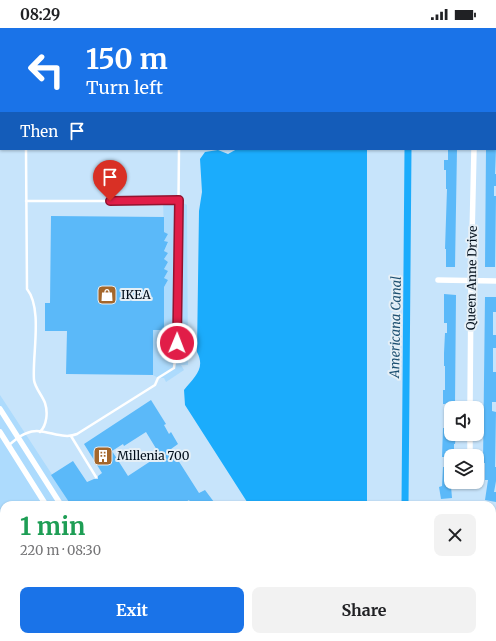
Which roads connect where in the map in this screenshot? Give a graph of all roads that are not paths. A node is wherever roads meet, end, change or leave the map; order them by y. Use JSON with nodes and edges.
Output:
{"nodes":[{"id":1,"x":26,"y":150,"type":"edge"},
{"id":2,"x":179,"y":150,"type":"edge"},
{"id":3,"x":474,"y":150,"type":"edge"},
{"id":4,"x":179,"y":200,"type":"junction"},
{"id":5,"x":26,"y":201,"type":"junction"},
{"id":6,"x":438,"y":280,"type":"dead end"},
{"id":7,"x":471,"y":280,"type":"junction"},
{"id":8,"x":496,"y":281,"type":"edge"},
{"id":9,"x":470,"y":401,"type":"edge"},
{"id":10,"x":0,"y":409,"type":"edge"},
{"id":11,"x":0,"y":432,"type":"edge"},
{"id":12,"x":40,"y":432,"type":"junction"},
{"id":13,"x":71,"y":436,"type":"junction"},
{"id":14,"x":18,"y":438,"type":"junction"},
{"id":15,"x":8,"y":445,"type":"junction"},
{"id":16,"x":96,"y":477,"type":"dead end"},
{"id":17,"x":43,"y":501,"type":"edge"},
{"id":18,"x":58,"y":501,"type":"edge"}],
"edges":[{"from":1,"to":5,"type":"lane"},
{"from":2,"to":4,"type":"lane"},
{"from":3,"to":7,"type":"street","name":"Queen Anne Drive"},
{"from":4,"to":5,"type":"lane"},
{"from":4,"to":13,"type":"lane"},
{"from":5,"to":12,"type":"lane"},
{"from":6,"to":7,"type":"street"},
{"from":7,"to":8,"type":"street"},
{"from":7,"to":9,"type":"street","name":"Queen Anne Drive"},
{"from":10,"to":14,"type":"street"},
{"from":11,"to":15,"type":"street"},
{"from":12,"to":13,"type":"lane"},
{"from":12,"to":14,"type":"lane"},
{"from":13,"to":16,"type":"lane"},
{"from":14,"to":15,"type":"lane"},
{"from":14,"to":18,"type":"street"},
{"from":15,"to":17,"type":"street"}]}
